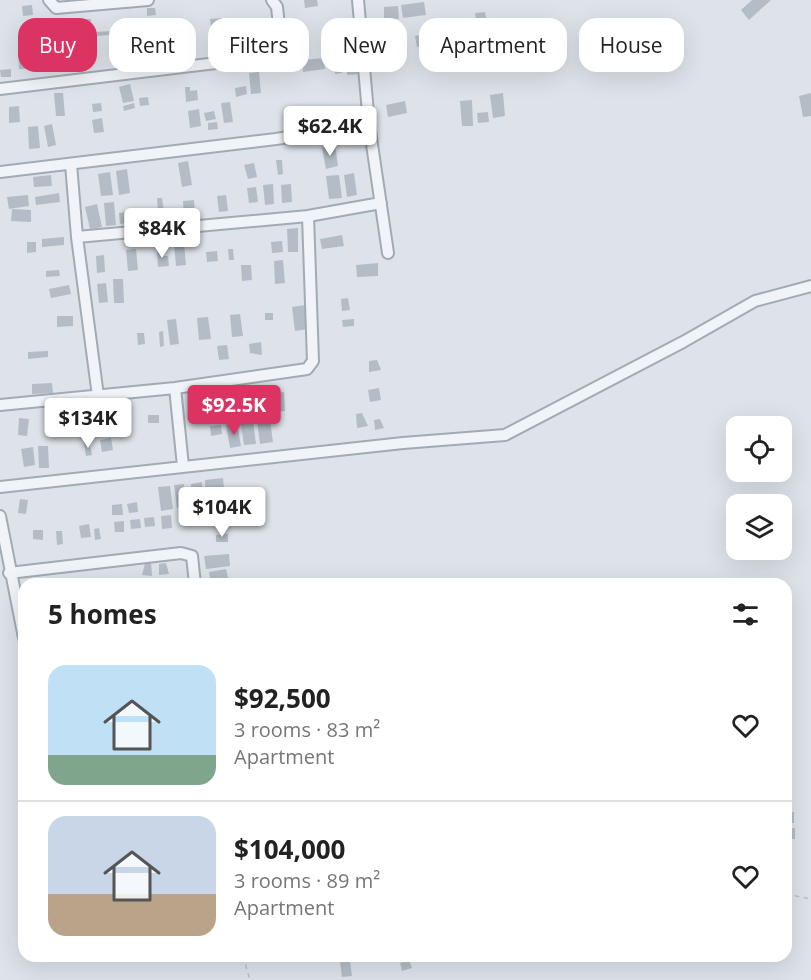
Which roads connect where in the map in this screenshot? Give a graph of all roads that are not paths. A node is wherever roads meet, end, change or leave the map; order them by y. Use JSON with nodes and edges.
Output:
{"nodes":[{"id":1,"x":49,"y":0,"type":"edge"},
{"id":2,"x":148,"y":0,"type":"edge"},
{"id":3,"x":272,"y":0,"type":"edge"},
{"id":4,"x":358,"y":0,"type":"edge"},
{"id":5,"x":0,"y":89,"type":"edge"},
{"id":6,"x":369,"y":124,"type":"junction"},
{"id":7,"x":71,"y":164,"type":"junction"},
{"id":8,"x":0,"y":172,"type":"edge"},
{"id":9,"x":381,"y":203,"type":"junction"},
{"id":10,"x":308,"y":216,"type":"junction"},
{"id":11,"x":77,"y":237,"type":"junction"},
{"id":12,"x":388,"y":253,"type":"dead end"},
{"id":13,"x":811,"y":286,"type":"edge"},
{"id":14,"x":175,"y":388,"type":"junction"},
{"id":15,"x":98,"y":396,"type":"junction"},
{"id":16,"x":0,"y":405,"type":"edge"},
{"id":17,"x":183,"y":466,"type":"junction"},
{"id":18,"x":0,"y":487,"type":"edge"},
{"id":19,"x":0,"y":516,"type":"edge"},
{"id":20,"x":9,"y":573,"type":"junction"},
{"id":21,"x":194,"y":578,"type":"edge"},
{"id":22,"x":18,"y":612,"type":"edge"}],
"edges":[{"from":1,"to":2,"type":"street"},
{"from":3,"to":5,"type":"street"},
{"from":4,"to":6,"type":"street"},
{"from":6,"to":7,"type":"street"},
{"from":6,"to":9,"type":"street"},
{"from":7,"to":8,"type":"street"},
{"from":7,"to":11,"type":"street"},
{"from":9,"to":10,"type":"street"},
{"from":9,"to":12,"type":"street"},
{"from":10,"to":11,"type":"street"},
{"from":10,"to":14,"type":"street"},
{"from":11,"to":15,"type":"street"},
{"from":13,"to":17,"type":"street"},
{"from":14,"to":15,"type":"street"},
{"from":14,"to":17,"type":"street"},
{"from":15,"to":16,"type":"street"},
{"from":17,"to":18,"type":"street"},
{"from":19,"to":20,"type":"street"},
{"from":20,"to":21,"type":"street"},
{"from":20,"to":22,"type":"street"}]}
